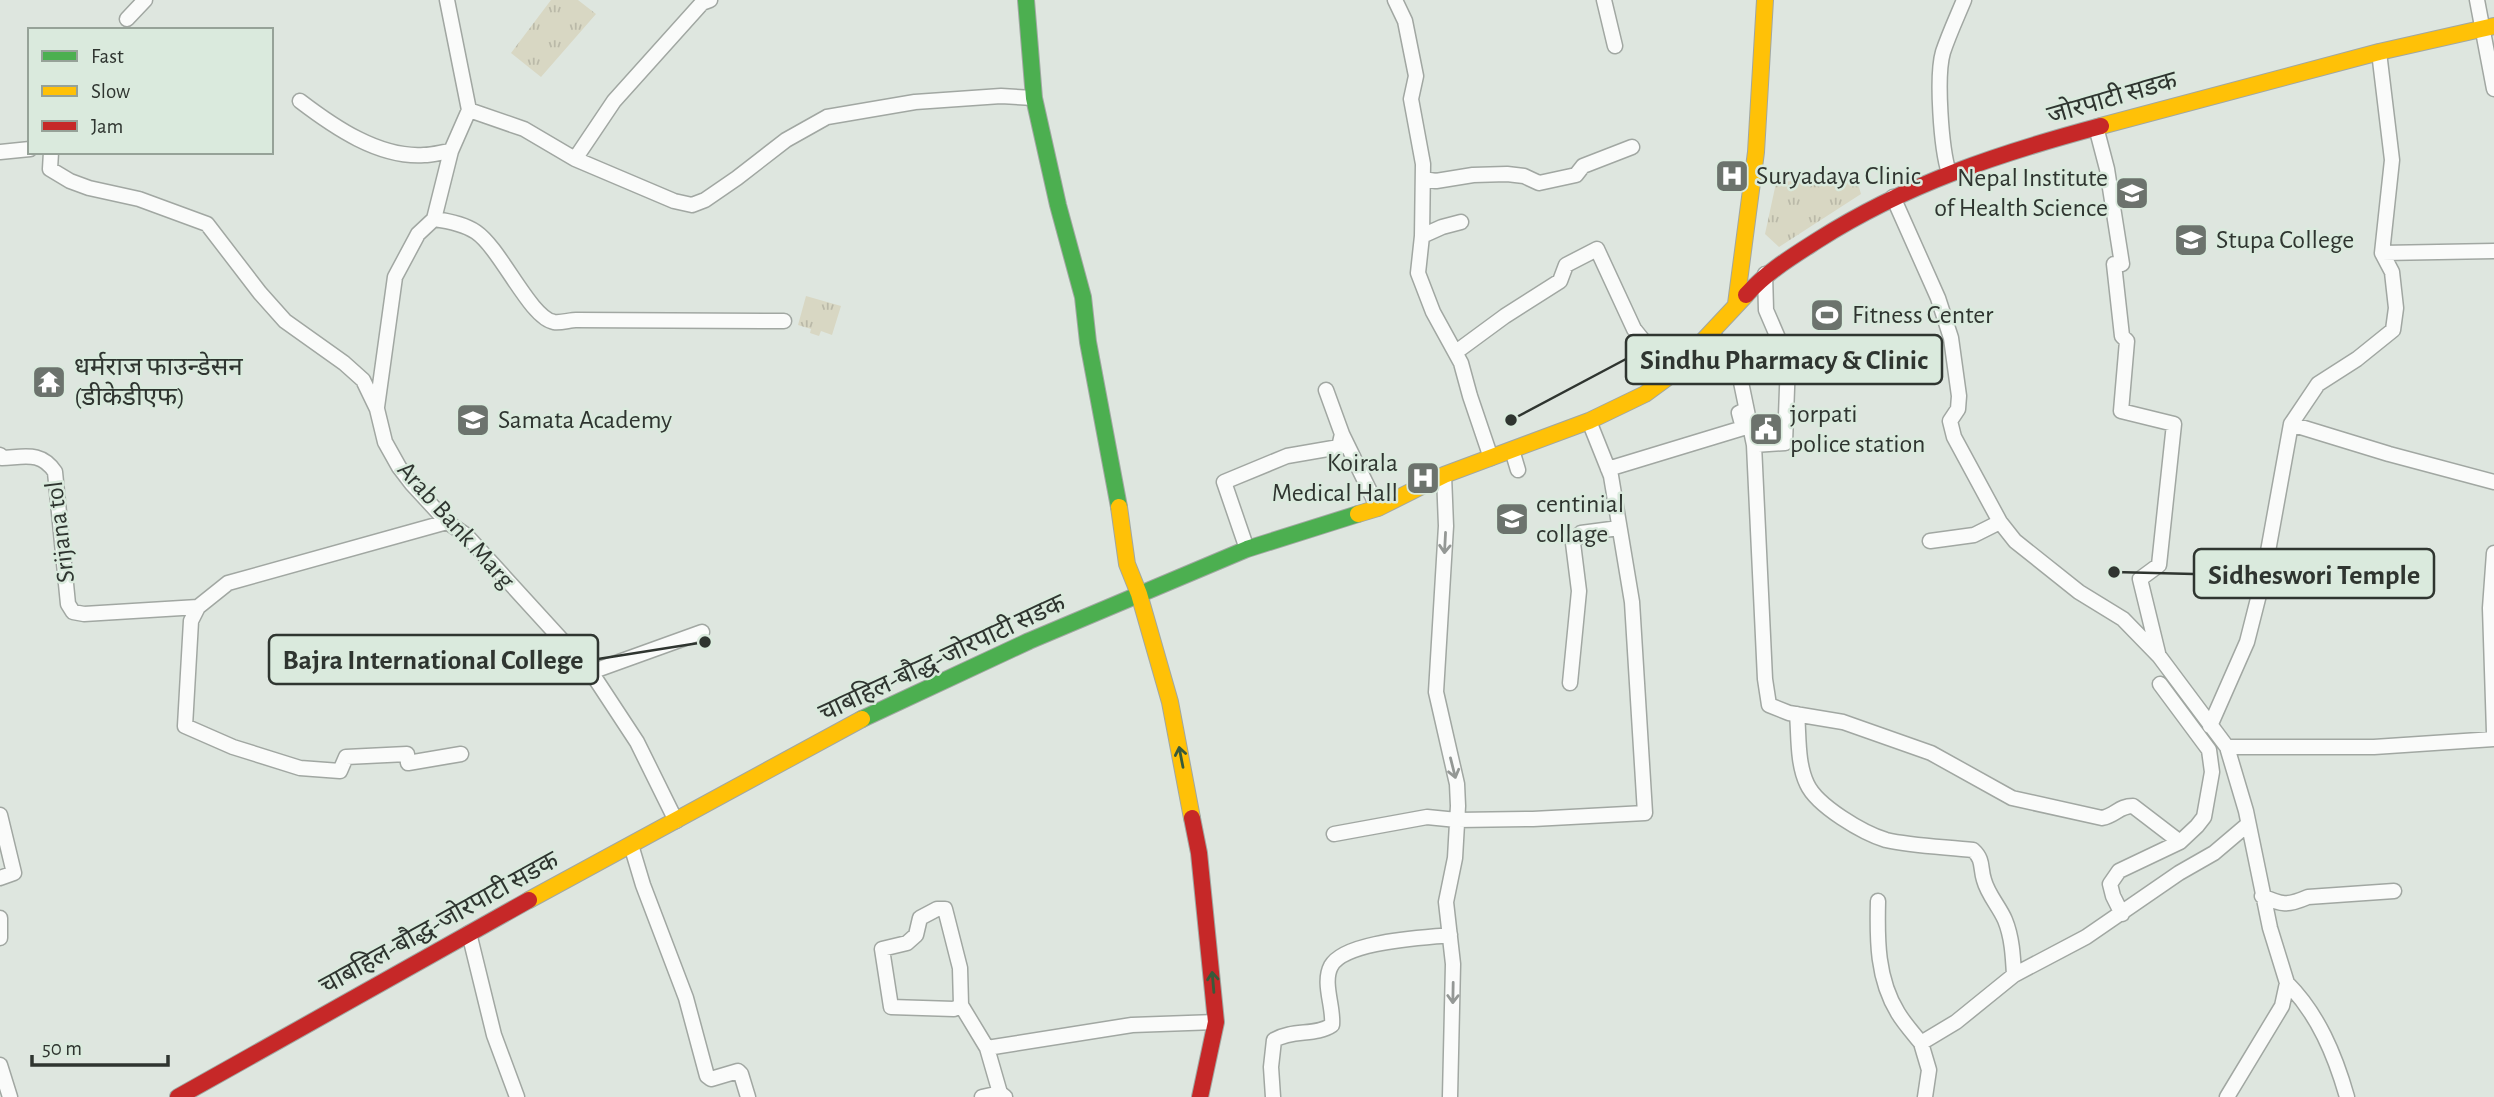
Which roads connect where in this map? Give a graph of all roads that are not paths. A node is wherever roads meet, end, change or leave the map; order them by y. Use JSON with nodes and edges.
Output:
{"nodes":[{"id":1,"x":145,"y":0,"type":"edge"},
{"id":2,"x":447,"y":0,"type":"edge"},
{"id":3,"x":709,"y":0,"type":"edge"},
{"id":4,"x":1026,"y":0,"type":"edge"},
{"id":5,"x":1395,"y":0,"type":"edge"},
{"id":6,"x":1604,"y":0,"type":"edge"},
{"id":7,"x":1765,"y":0,"type":"edge"},
{"id":8,"x":1964,"y":0,"type":"edge"},
{"id":9,"x":2477,"y":0,"type":"edge"},
{"id":10,"x":127,"y":19,"type":"dead end"},
{"id":11,"x":2488,"y":27,"type":"edge"},
{"id":12,"x":1615,"y":46,"type":"dead end"},
{"id":13,"x":2379,"y":52,"type":"junction"},
{"id":14,"x":2494,"y":89,"type":"edge"},
{"id":15,"x":1034,"y":98,"type":"junction"},
{"id":16,"x":300,"y":101,"type":"dead end"},
{"id":17,"x":469,"y":110,"type":"junction"},
{"id":18,"x":2096,"y":127,"type":"junction"},
{"id":19,"x":1632,"y":147,"type":"dead end"},
{"id":20,"x":28,"y":149,"type":"edge"},
{"id":21,"x":451,"y":151,"type":"junction"},
{"id":22,"x":0,"y":152,"type":"edge"},
{"id":23,"x":51,"y":154,"type":"edge"},
{"id":24,"x":575,"y":159,"type":"junction"},
{"id":25,"x":1949,"y":173,"type":"junction"},
{"id":26,"x":1423,"y":179,"type":"junction"},
{"id":27,"x":1893,"y":197,"type":"junction"},
{"id":28,"x":435,"y":219,"type":"junction"},
{"id":29,"x":1461,"y":222,"type":"dead end"},
{"id":30,"x":1422,"y":236,"type":"junction"},
{"id":31,"x":2494,"y":251,"type":"edge"},
{"id":32,"x":2382,"y":253,"type":"junction"},
{"id":33,"x":1765,"y":274,"type":"junction"},
{"id":34,"x":1736,"y":304,"type":"junction"},
{"id":35,"x":784,"y":321,"type":"dead end"},
{"id":36,"x":1711,"y":334,"type":"junction"},
{"id":37,"x":1455,"y":352,"type":"junction"},
{"id":38,"x":1671,"y":374,"type":"junction"},
{"id":39,"x":1326,"y":390,"type":"dead end"},
{"id":40,"x":377,"y":409,"type":"junction"},
{"id":41,"x":1746,"y":410,"type":"junction"},
{"id":42,"x":1589,"y":421,"type":"junction"},
{"id":43,"x":2291,"y":424,"type":"junction"},
{"id":44,"x":1342,"y":434,"type":"junction"},
{"id":45,"x":1754,"y":445,"type":"junction"},
{"id":46,"x":1512,"y":450,"type":"junction"},
{"id":47,"x":0,"y":455,"type":"edge"},
{"id":48,"x":1491,"y":458,"type":"junction"},
{"id":49,"x":1608,"y":469,"type":"junction"},
{"id":50,"x":1518,"y":470,"type":"dead end"},
{"id":51,"x":1444,"y":475,"type":"junction"},
{"id":52,"x":2494,"y":482,"type":"edge"},
{"id":53,"x":1378,"y":508,"type":"junction"},
{"id":54,"x":447,"y":522,"type":"junction"},
{"id":55,"x":2000,"y":522,"type":"junction"},
{"id":56,"x":1619,"y":528,"type":"junction"},
{"id":57,"x":1930,"y":541,"type":"dead end"},
{"id":58,"x":1247,"y":549,"type":"junction"},
{"id":59,"x":2494,"y":556,"type":"edge"},
{"id":60,"x":1139,"y":594,"type":"junction"},
{"id":61,"x":198,"y":607,"type":"junction"},
{"id":62,"x":702,"y":632,"type":"dead end"},
{"id":63,"x":2159,"y":656,"type":"junction"},
{"id":64,"x":592,"y":672,"type":"junction"},
{"id":65,"x":1570,"y":682,"type":"dead end"},
{"id":66,"x":2160,"y":684,"type":"dead end"},
{"id":67,"x":1797,"y":714,"type":"junction"},
{"id":68,"x":2210,"y":726,"type":"junction"},
{"id":69,"x":2494,"y":732,"type":"edge"},
{"id":70,"x":2494,"y":738,"type":"edge"},
{"id":71,"x":2227,"y":747,"type":"junction"},
{"id":72,"x":461,"y":754,"type":"dead end"},
{"id":73,"x":0,"y":815,"type":"edge"},
{"id":74,"x":1457,"y":820,"type":"junction"},
{"id":75,"x":676,"y":821,"type":"junction"},
{"id":76,"x":2247,"y":825,"type":"junction"},
{"id":77,"x":1334,"y":834,"type":"dead end"},
{"id":78,"x":2180,"y":842,"type":"junction"},
{"id":79,"x":631,"y":845,"type":"junction"},
{"id":80,"x":0,"y":878,"type":"edge"},
{"id":81,"x":2394,"y":891,"type":"dead end"},
{"id":82,"x":2262,"y":896,"type":"junction"},
{"id":83,"x":1878,"y":901,"type":"dead end"},
{"id":84,"x":2122,"y":914,"type":"junction"},
{"id":85,"x":0,"y":918,"type":"edge"},
{"id":86,"x":468,"y":933,"type":"junction"},
{"id":87,"x":1450,"y":935,"type":"junction"},
{"id":88,"x":0,"y":938,"type":"edge"},
{"id":89,"x":2014,"y":975,"type":"junction"},
{"id":90,"x":2287,"y":983,"type":"junction"},
{"id":91,"x":961,"y":1005,"type":"junction"},
{"id":92,"x":1216,"y":1022,"type":"junction"},
{"id":93,"x":1920,"y":1043,"type":"junction"},
{"id":94,"x":987,"y":1048,"type":"junction"},
{"id":95,"x":0,"y":1065,"type":"edge"},
{"id":96,"x":1002,"y":1095,"type":"edge"},
{"id":97,"x":10,"y":1097,"type":"edge"},
{"id":98,"x":178,"y":1097,"type":"edge"},
{"id":99,"x":517,"y":1097,"type":"edge"},
{"id":100,"x":748,"y":1097,"type":"edge"},
{"id":101,"x":982,"y":1097,"type":"edge"},
{"id":102,"x":1200,"y":1097,"type":"edge"},
{"id":103,"x":1273,"y":1097,"type":"edge"},
{"id":104,"x":1450,"y":1097,"type":"edge"},
{"id":105,"x":1925,"y":1097,"type":"edge"},
{"id":106,"x":2227,"y":1097,"type":"edge"},
{"id":107,"x":2347,"y":1097,"type":"edge"}],
"edges":[{"from":1,"to":10,"type":"street"},
{"from":2,"to":17,"type":"street"},
{"from":3,"to":24,"type":"street"},
{"from":4,"to":15,"type":"main road"},
{"from":5,"to":26,"type":"street"},
{"from":6,"to":12,"type":"street"},
{"from":7,"to":34,"type":"main road"},
{"from":8,"to":25,"type":"street"},
{"from":9,"to":11,"type":"street"},
{"from":11,"to":13,"type":"main road","name":"जोरपाटी सडक"},
{"from":11,"to":14,"type":"street"},
{"from":13,"to":18,"type":"main road","name":"जोरपाटी सडक"},
{"from":13,"to":32,"type":"street"},
{"from":15,"to":24,"type":"street"},
{"from":15,"to":60,"type":"main road"},
{"from":16,"to":21,"type":"street"},
{"from":17,"to":21,"type":"street"},
{"from":17,"to":24,"type":"street"},
{"from":18,"to":25,"type":"main road","name":"जोरपाटी सडक"},
{"from":18,"to":63,"type":"street"},
{"from":19,"to":26,"type":"street"},
{"from":20,"to":22,"type":"street"},
{"from":21,"to":28,"type":"street"},
{"from":23,"to":40,"type":"street","name":"Arab Bank Marg"},
{"from":25,"to":27,"type":"main road","name":"जोरपाटी सडक"},
{"from":26,"to":30,"type":"street"},
{"from":27,"to":33,"type":"main road","name":"जोरपाटी सडक"},
{"from":27,"to":55,"type":"street"},
{"from":28,"to":35,"type":"street"},
{"from":28,"to":40,"type":"street"},
{"from":29,"to":30,"type":"street"},
{"from":30,"to":37,"type":"street"},
{"from":31,"to":32,"type":"street"},
{"from":32,"to":43,"type":"street"},
{"from":33,"to":34,"type":"main road","name":"जोरपाटी सडक"},
{"from":33,"to":45,"type":"street"},
{"from":34,"to":36,"type":"main road","name":"चाबहिल-बौद्ध-जोरपाटी सडक"},
{"from":36,"to":38,"type":"main road","name":"चाबहिल-बौद्ध-जोरपाटी सडक"},
{"from":36,"to":41,"type":"street"},
{"from":37,"to":38,"type":"street"},
{"from":37,"to":48,"type":"street"},
{"from":38,"to":42,"type":"main road","name":"चाबहिल-बौद्ध-जोरपाटी सडक"},
{"from":39,"to":44,"type":"street"},
{"from":40,"to":54,"type":"street","name":"Arab Bank Marg"},
{"from":41,"to":45,"type":"street"},
{"from":41,"to":49,"type":"street"},
{"from":42,"to":46,"type":"main road","name":"चाबहिल-बौद्ध-जोरपाटी सडक"},
{"from":42,"to":49,"type":"street"},
{"from":43,"to":52,"type":"street"},
{"from":43,"to":68,"type":"street"},
{"from":44,"to":53,"type":"street"},
{"from":44,"to":58,"type":"street"},
{"from":45,"to":67,"type":"street"},
{"from":46,"to":48,"type":"main road","name":"चाबहिल-बौद्ध-जोरपाटी सडक"},
{"from":46,"to":50,"type":"street"},
{"from":47,"to":61,"type":"street","name":"Srijana tol"},
{"from":48,"to":51,"type":"main road","name":"चाबहिल-बौद्ध-जोरपाटी सडक"},
{"from":49,"to":56,"type":"street"},
{"from":51,"to":53,"type":"main road","name":"चाबहिल-बौद्ध-जोरपाटी सडक"},
{"from":51,"to":74,"type":"street","one_way":true},
{"from":53,"to":58,"type":"main road","name":"चाबहिल-बौद्ध-जोरपाटी सडक"},
{"from":54,"to":61,"type":"street"},
{"from":54,"to":64,"type":"street","name":"Arab Bank Marg"},
{"from":55,"to":57,"type":"street"},
{"from":55,"to":63,"type":"street"},
{"from":56,"to":65,"type":"street"},
{"from":56,"to":74,"type":"street"},
{"from":58,"to":60,"type":"main road","name":"चाबहिल-बौद्ध-जोरपाटी सडक"},
{"from":59,"to":69,"type":"street"},
{"from":60,"to":75,"type":"main road","name":"चाबहिल-बौद्ध-जोरपाटी सडक"},
{"from":92,"to":60,"type":"main road","one_way":true},
{"from":61,"to":72,"type":"street"},
{"from":62,"to":64,"type":"street"},
{"from":63,"to":68,"type":"street"},
{"from":64,"to":75,"type":"street","name":"Arab Bank Marg"},
{"from":66,"to":78,"type":"street"},
{"from":67,"to":78,"type":"street"},
{"from":67,"to":89,"type":"street"},
{"from":68,"to":71,"type":"street"},
{"from":70,"to":71,"type":"street"},
{"from":71,"to":76,"type":"street"},
{"from":73,"to":80,"type":"street"},
{"from":74,"to":77,"type":"street"},
{"from":74,"to":87,"type":"street"},
{"from":75,"to":79,"type":"main road","name":"चाबहिल-बौद्ध-जोरपाटी सडक"},
{"from":76,"to":82,"type":"street"},
{"from":76,"to":84,"type":"street"},
{"from":78,"to":84,"type":"street"},
{"from":79,"to":86,"type":"main road","name":"चाबहिल-बौद्ध-जोरपाटी सडक"},
{"from":79,"to":100,"type":"street"},
{"from":81,"to":82,"type":"street"},
{"from":82,"to":90,"type":"street"},
{"from":83,"to":93,"type":"street"},
{"from":84,"to":89,"type":"street"},
{"from":85,"to":88,"type":"street"},
{"from":86,"to":98,"type":"main road","name":"चाबहिल-बौद्ध-जोरपाटी सडक"},
{"from":86,"to":99,"type":"street"},
{"from":87,"to":103,"type":"street"},
{"from":87,"to":104,"type":"street","one_way":true},
{"from":89,"to":93,"type":"street"},
{"from":90,"to":106,"type":"street"},
{"from":90,"to":107,"type":"street"},
{"from":91,"to":91,"type":"street"},
{"from":91,"to":94,"type":"street"},
{"from":92,"to":94,"type":"street"},
{"from":92,"to":102,"type":"main road"},
{"from":93,"to":105,"type":"street"},
{"from":94,"to":96,"type":"street"},
{"from":95,"to":97,"type":"street"},
{"from":96,"to":101,"type":"street"}]}
